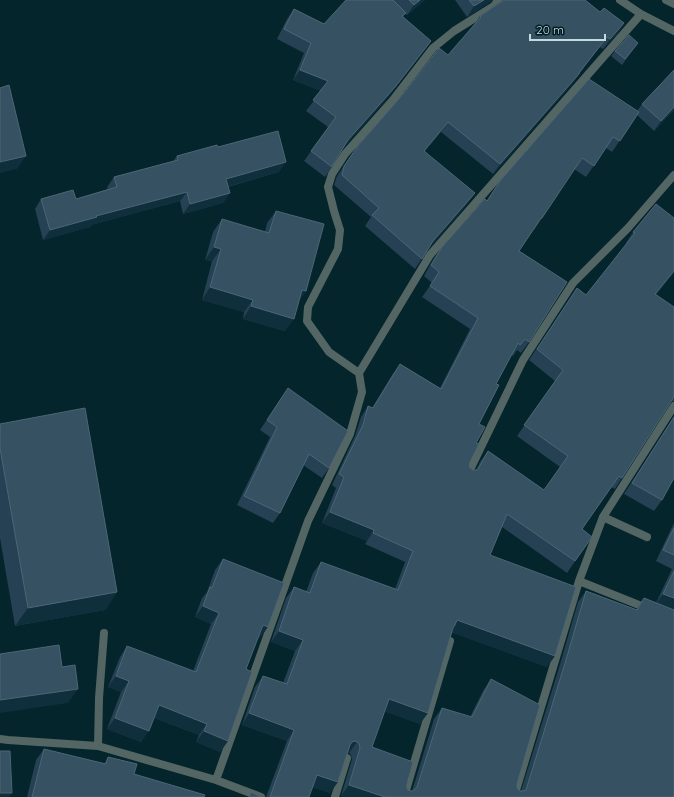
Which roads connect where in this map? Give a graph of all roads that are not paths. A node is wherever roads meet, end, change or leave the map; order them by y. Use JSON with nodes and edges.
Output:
{"nodes":[{"id":1,"x":498,"y":0,"type":"edge"},
{"id":2,"x":620,"y":0,"type":"edge"},
{"id":3,"x":666,"y":0,"type":"edge"},
{"id":4,"x":674,"y":4,"type":"edge"},
{"id":5,"x":641,"y":14,"type":"junction"},
{"id":6,"x":674,"y":31,"type":"edge"},
{"id":7,"x":674,"y":175,"type":"edge"},
{"id":8,"x":359,"y":373,"type":"junction"},
{"id":9,"x":674,"y":406,"type":"edge"},
{"id":10,"x":467,"y":476,"type":"edge"},
{"id":11,"x":603,"y":517,"type":"junction"},
{"id":12,"x":647,"y":537,"type":"dead end"},
{"id":13,"x":579,"y":581,"type":"junction"},
{"id":14,"x":659,"y":613,"type":"edge"},
{"id":15,"x":104,"y":633,"type":"dead end"},
{"id":16,"x":450,"y":641,"type":"edge"},
{"id":17,"x":0,"y":739,"type":"edge"},
{"id":18,"x":98,"y":746,"type":"junction"},
{"id":19,"x":347,"y":758,"type":"edge"},
{"id":20,"x":216,"y":780,"type":"junction"},
{"id":21,"x":261,"y":797,"type":"edge"},
{"id":22,"x":335,"y":797,"type":"edge"},
{"id":23,"x":404,"y":797,"type":"edge"},
{"id":24,"x":514,"y":797,"type":"edge"}],
"edges":[{"from":1,"to":8,"type":"street"},
{"from":2,"to":5,"type":"street"},
{"from":3,"to":4,"type":"street"},
{"from":5,"to":6,"type":"street"},
{"from":5,"to":8,"type":"street"},
{"from":7,"to":10,"type":"street"},
{"from":8,"to":20,"type":"street"},
{"from":9,"to":11,"type":"street"},
{"from":11,"to":12,"type":"street"},
{"from":11,"to":13,"type":"street"},
{"from":13,"to":14,"type":"street"},
{"from":13,"to":24,"type":"street"},
{"from":15,"to":18,"type":"street"},
{"from":16,"to":23,"type":"street"},
{"from":17,"to":18,"type":"street"},
{"from":18,"to":20,"type":"street"},
{"from":19,"to":22,"type":"street"},
{"from":20,"to":21,"type":"street"}]}
